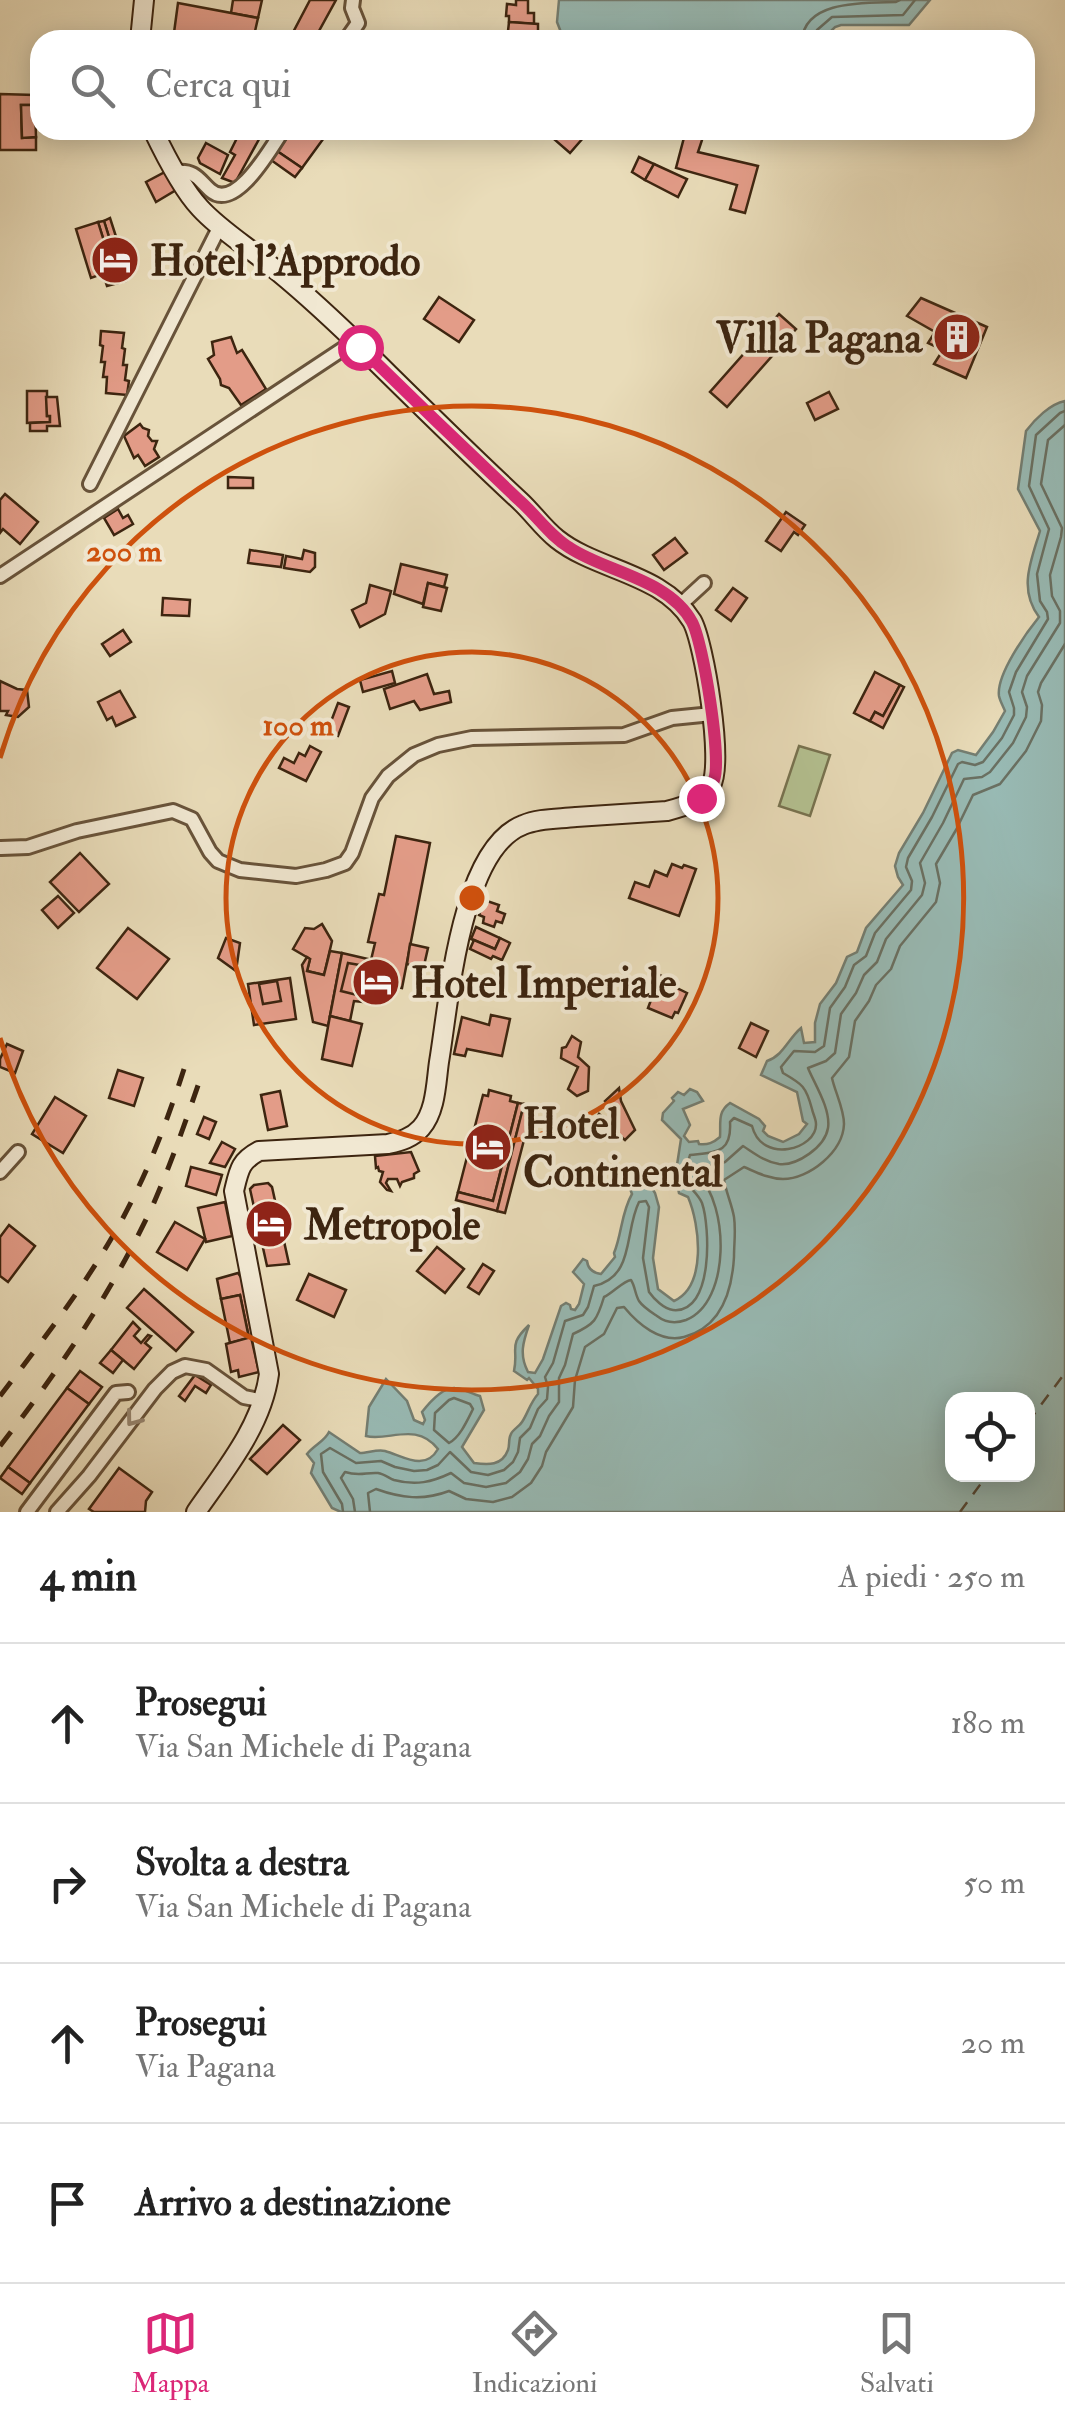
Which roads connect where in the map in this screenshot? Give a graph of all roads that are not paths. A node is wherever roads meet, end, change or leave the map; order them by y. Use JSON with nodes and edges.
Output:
{"nodes":[{"id":1,"x":144,"y":0,"type":"edge"},
{"id":2,"x":353,"y":0,"type":"edge"},
{"id":3,"x":141,"y":30,"type":"edge"},
{"id":4,"x":353,"y":30,"type":"edge"},
{"id":5,"x":158,"y":140,"type":"edge"},
{"id":6,"x":276,"y":140,"type":"edge"},
{"id":7,"x":177,"y":172,"type":"junction"},
{"id":8,"x":220,"y":226,"type":"junction"},
{"id":9,"x":355,"y":341,"type":"junction"},
{"id":10,"x":90,"y":484,"type":"dead end"},
{"id":11,"x":0,"y":576,"type":"edge"},
{"id":12,"x":704,"y":583,"type":"dead end"},
{"id":13,"x":679,"y":606,"type":"junction"},
{"id":14,"x":712,"y":714,"type":"junction"},
{"id":15,"x":2,"y":848,"type":"edge"},
{"id":16,"x":18,"y":1152,"type":"dead end"},
{"id":17,"x":0,"y":1172,"type":"edge"},
{"id":18,"x":128,"y":1392,"type":"dead end"},
{"id":19,"x":264,"y":1400,"type":"junction"},
{"id":20,"x":27,"y":1512,"type":"edge"},
{"id":21,"x":57,"y":1512,"type":"edge"},
{"id":22,"x":196,"y":1512,"type":"edge"}],
"edges":[{"from":1,"to":3,"type":"main road"},
{"from":2,"to":4,"type":"street"},
{"from":5,"to":7,"type":"main road"},
{"from":6,"to":7,"type":"street"},
{"from":7,"to":8,"type":"main road"},
{"from":8,"to":9,"type":"main road"},
{"from":8,"to":10,"type":"street"},
{"from":9,"to":11,"type":"street"},
{"from":9,"to":13,"type":"main road"},
{"from":12,"to":13,"type":"street"},
{"from":13,"to":14,"type":"main road"},
{"from":14,"to":15,"type":"street"},
{"from":14,"to":19,"type":"main road"},
{"from":16,"to":17,"type":"street"},
{"from":18,"to":20,"type":"street"},
{"from":19,"to":21,"type":"street","one_way":true},
{"from":19,"to":22,"type":"main road"}]}
